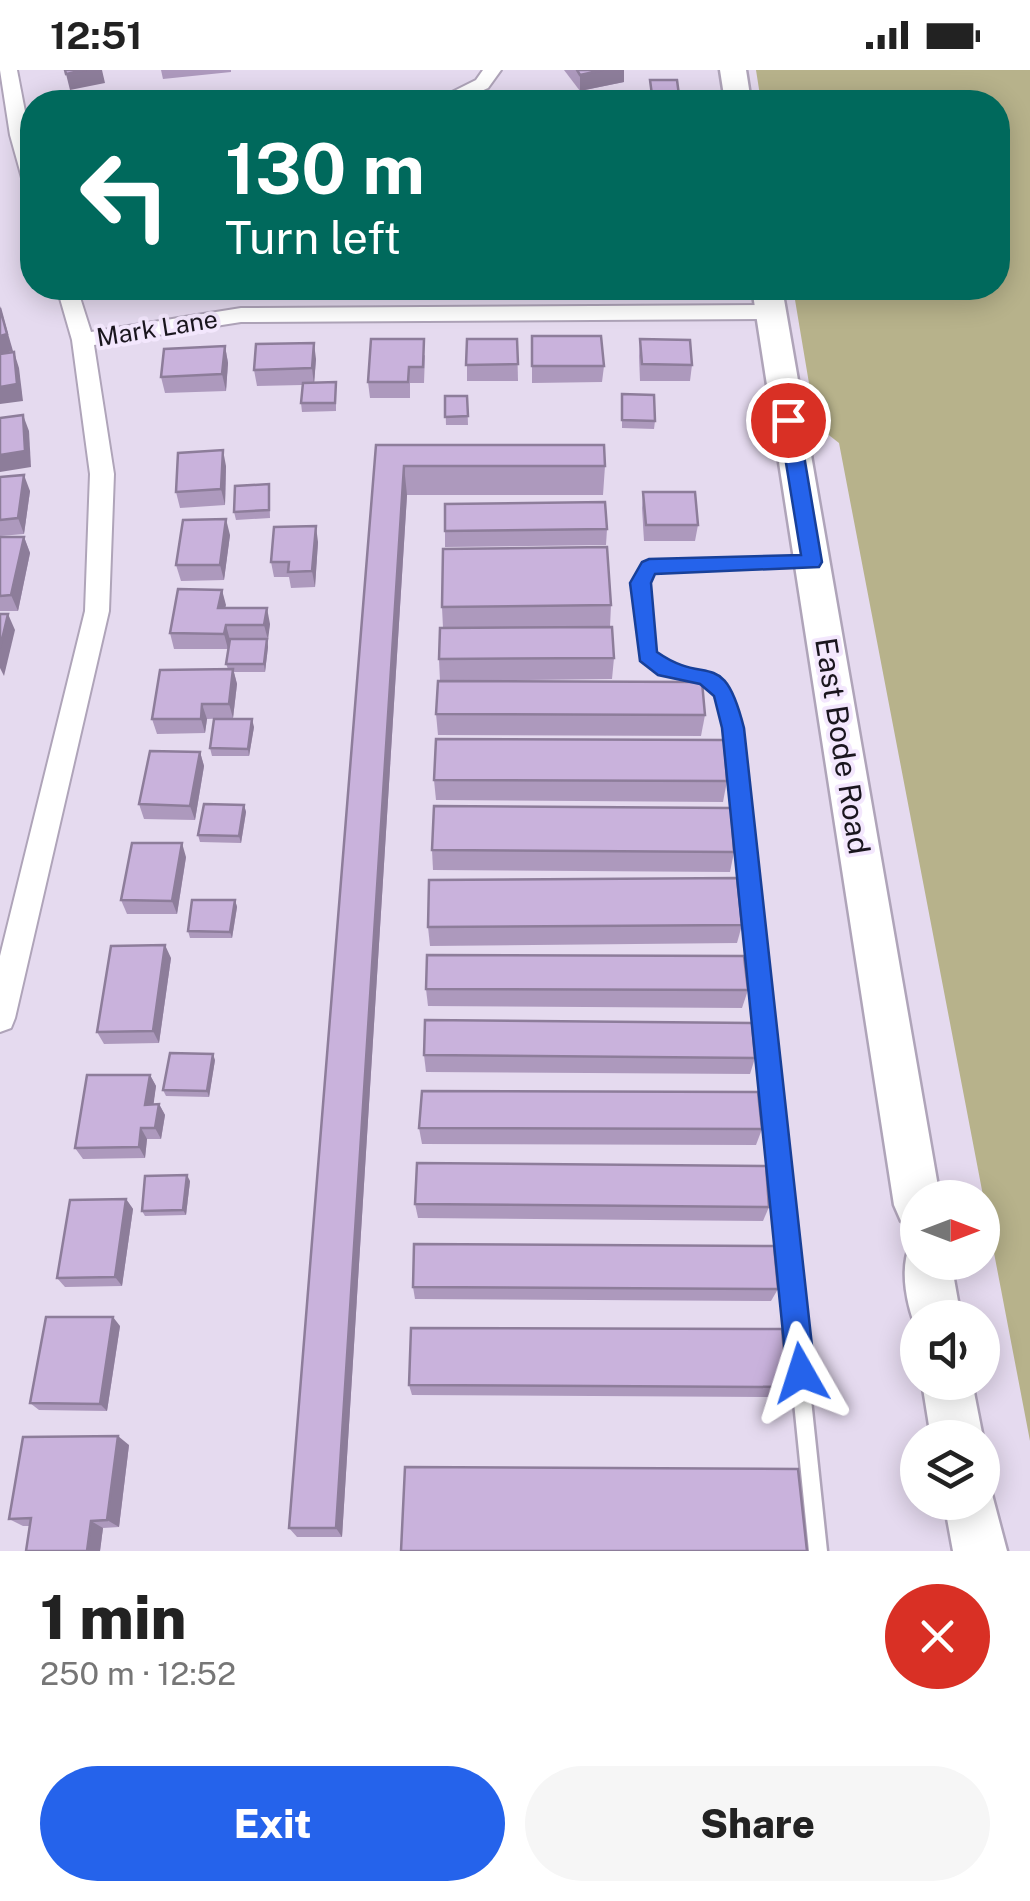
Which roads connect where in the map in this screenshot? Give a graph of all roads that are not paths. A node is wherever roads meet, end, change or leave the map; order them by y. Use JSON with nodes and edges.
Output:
{"nodes":[{"id":1,"x":8,"y":70,"type":"edge"},
{"id":2,"x":17,"y":136,"type":"edge"},
{"id":3,"x":71,"y":300,"type":"edge"},
{"id":4,"x":769,"y":300,"type":"edge"},
{"id":5,"x":83,"y":340,"type":"junction"},
{"id":6,"x":812,"y":562,"type":"junction"},
{"id":7,"x":4,"y":982,"type":"edge"},
{"id":8,"x":0,"y":1018,"type":"edge"},
{"id":9,"x":914,"y":1180,"type":"edge"},
{"id":10,"x":974,"y":1520,"type":"edge"},
{"id":11,"x":818,"y":1551,"type":"edge"},
{"id":12,"x":980,"y":1551,"type":"edge"}],
"edges":[{"from":1,"to":2,"type":"street"},
{"from":3,"to":5,"type":"street"},
{"from":4,"to":5,"type":"street","name":"Mark Lane"},
{"from":4,"to":6,"type":"street","name":"East Bode Road"},
{"from":5,"to":7,"type":"street"},
{"from":6,"to":9,"type":"street","name":"East Bode Road"},
{"from":6,"to":11,"type":"lane"},
{"from":7,"to":8,"type":"street"},
{"from":10,"to":12,"type":"street"}]}
